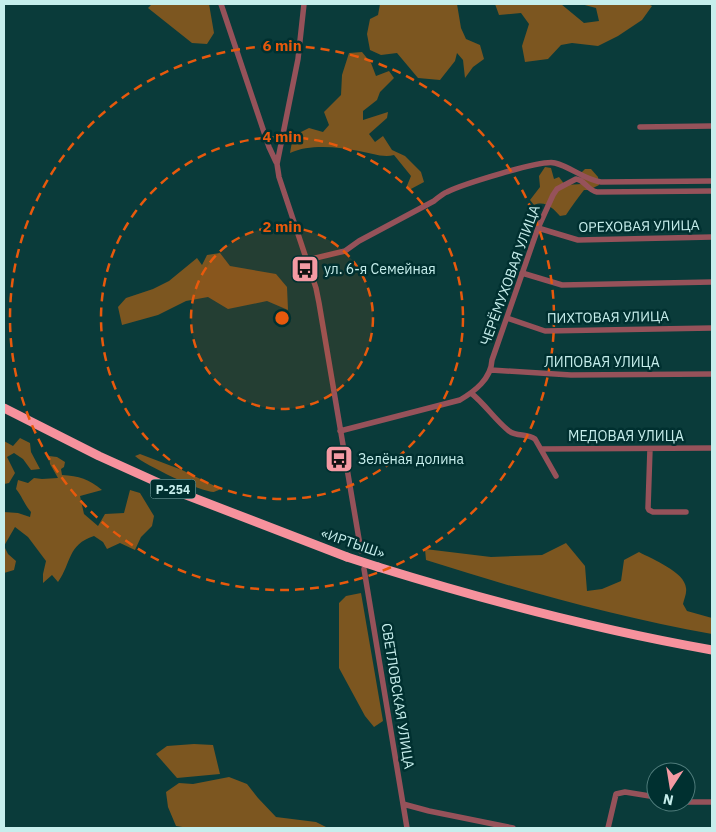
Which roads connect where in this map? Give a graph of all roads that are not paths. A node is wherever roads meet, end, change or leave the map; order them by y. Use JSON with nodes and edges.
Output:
{"nodes":[{"id":1,"x":221,"y":4,"type":"edge"},
{"id":2,"x":304,"y":4,"type":"edge"},
{"id":3,"x":712,"y":126,"type":"edge"},
{"id":4,"x":640,"y":127,"type":"dead end"},
{"id":5,"x":277,"y":164,"type":"junction"},
{"id":6,"x":712,"y":181,"type":"edge"},
{"id":7,"x":712,"y":191,"type":"edge"},
{"id":8,"x":538,"y":228,"type":"junction"},
{"id":9,"x":712,"y":237,"type":"edge"},
{"id":10,"x":307,"y":260,"type":"junction"},
{"id":11,"x":522,"y":273,"type":"junction"},
{"id":12,"x":712,"y":282,"type":"edge"},
{"id":13,"x":507,"y":318,"type":"junction"},
{"id":14,"x":712,"y":328,"type":"edge"},
{"id":15,"x":491,"y":370,"type":"junction"},
{"id":16,"x":712,"y":374,"type":"edge"},
{"id":17,"x":471,"y":393,"type":"junction"},
{"id":18,"x":4,"y":408,"type":"edge"},
{"id":19,"x":340,"y":431,"type":"junction"},
{"id":20,"x":541,"y":448,"type":"junction"},
{"id":21,"x":712,"y":448,"type":"edge"},
{"id":22,"x":650,"y":449,"type":"junction"},
{"id":23,"x":556,"y":476,"type":"dead end"},
{"id":24,"x":686,"y":512,"type":"dead end"},
{"id":25,"x":361,"y":551,"type":"dead end"},
{"id":26,"x":364,"y":569,"type":"dead end"},
{"id":27,"x":712,"y":650,"type":"edge"},
{"id":28,"x":646,"y":795,"type":"edge"},
{"id":29,"x":696,"y":802,"type":"edge"},
{"id":30,"x":712,"y":802,"type":"edge"},
{"id":31,"x":403,"y":804,"type":"junction"},
{"id":32,"x":407,"y":828,"type":"edge"},
{"id":33,"x":513,"y":828,"type":"edge"},
{"id":34,"x":608,"y":828,"type":"edge"}],
"edges":[{"from":1,"to":5,"type":"street"},
{"from":2,"to":5,"type":"street"},
{"from":3,"to":4,"type":"street"},
{"from":5,"to":10,"type":"street"},
{"from":6,"to":10,"type":"street"},
{"from":7,"to":8,"type":"street","name":"ЧЕРЁМУХОВАЯ УЛИЦА"},
{"from":8,"to":9,"type":"street","name":"ОРЕХОВАЯ УЛИЦА"},
{"from":8,"to":11,"type":"street","name":"ЧЕРЁМУХОВАЯ УЛИЦА"},
{"from":10,"to":19,"type":"street"},
{"from":11,"to":12,"type":"street"},
{"from":11,"to":13,"type":"street","name":"ЧЕРЁМУХОВАЯ УЛИЦА"},
{"from":13,"to":14,"type":"street","name":"ПИХТОВАЯ УЛИЦА"},
{"from":13,"to":15,"type":"street","name":"ЧЕРЁМУХОВАЯ УЛИЦА"},
{"from":15,"to":16,"type":"street","name":"ЛИПОВАЯ УЛИЦА"},
{"from":15,"to":17,"type":"street"},
{"from":17,"to":19,"type":"street"},
{"from":17,"to":20,"type":"street"},
{"from":18,"to":27,"type":"highway","name":"«ИРТЫШ»","number":"Р-254","bridge":true},
{"from":19,"to":25,"type":"street"},
{"from":20,"to":22,"type":"street","name":"МЕДОВАЯ УЛИЦА"},
{"from":20,"to":23,"type":"street"},
{"from":21,"to":22,"type":"street","name":"МЕДОВАЯ УЛИЦА"},
{"from":22,"to":24,"type":"street"},
{"from":26,"to":31,"type":"street","name":"СВЕТЛОВСКАЯ УЛИЦА"},
{"from":28,"to":34,"type":"street"},
{"from":29,"to":30,"type":"street"},
{"from":31,"to":32,"type":"street","name":"СВЕТЛОВСКАЯ УЛИЦА"},
{"from":31,"to":33,"type":"street"}]}
